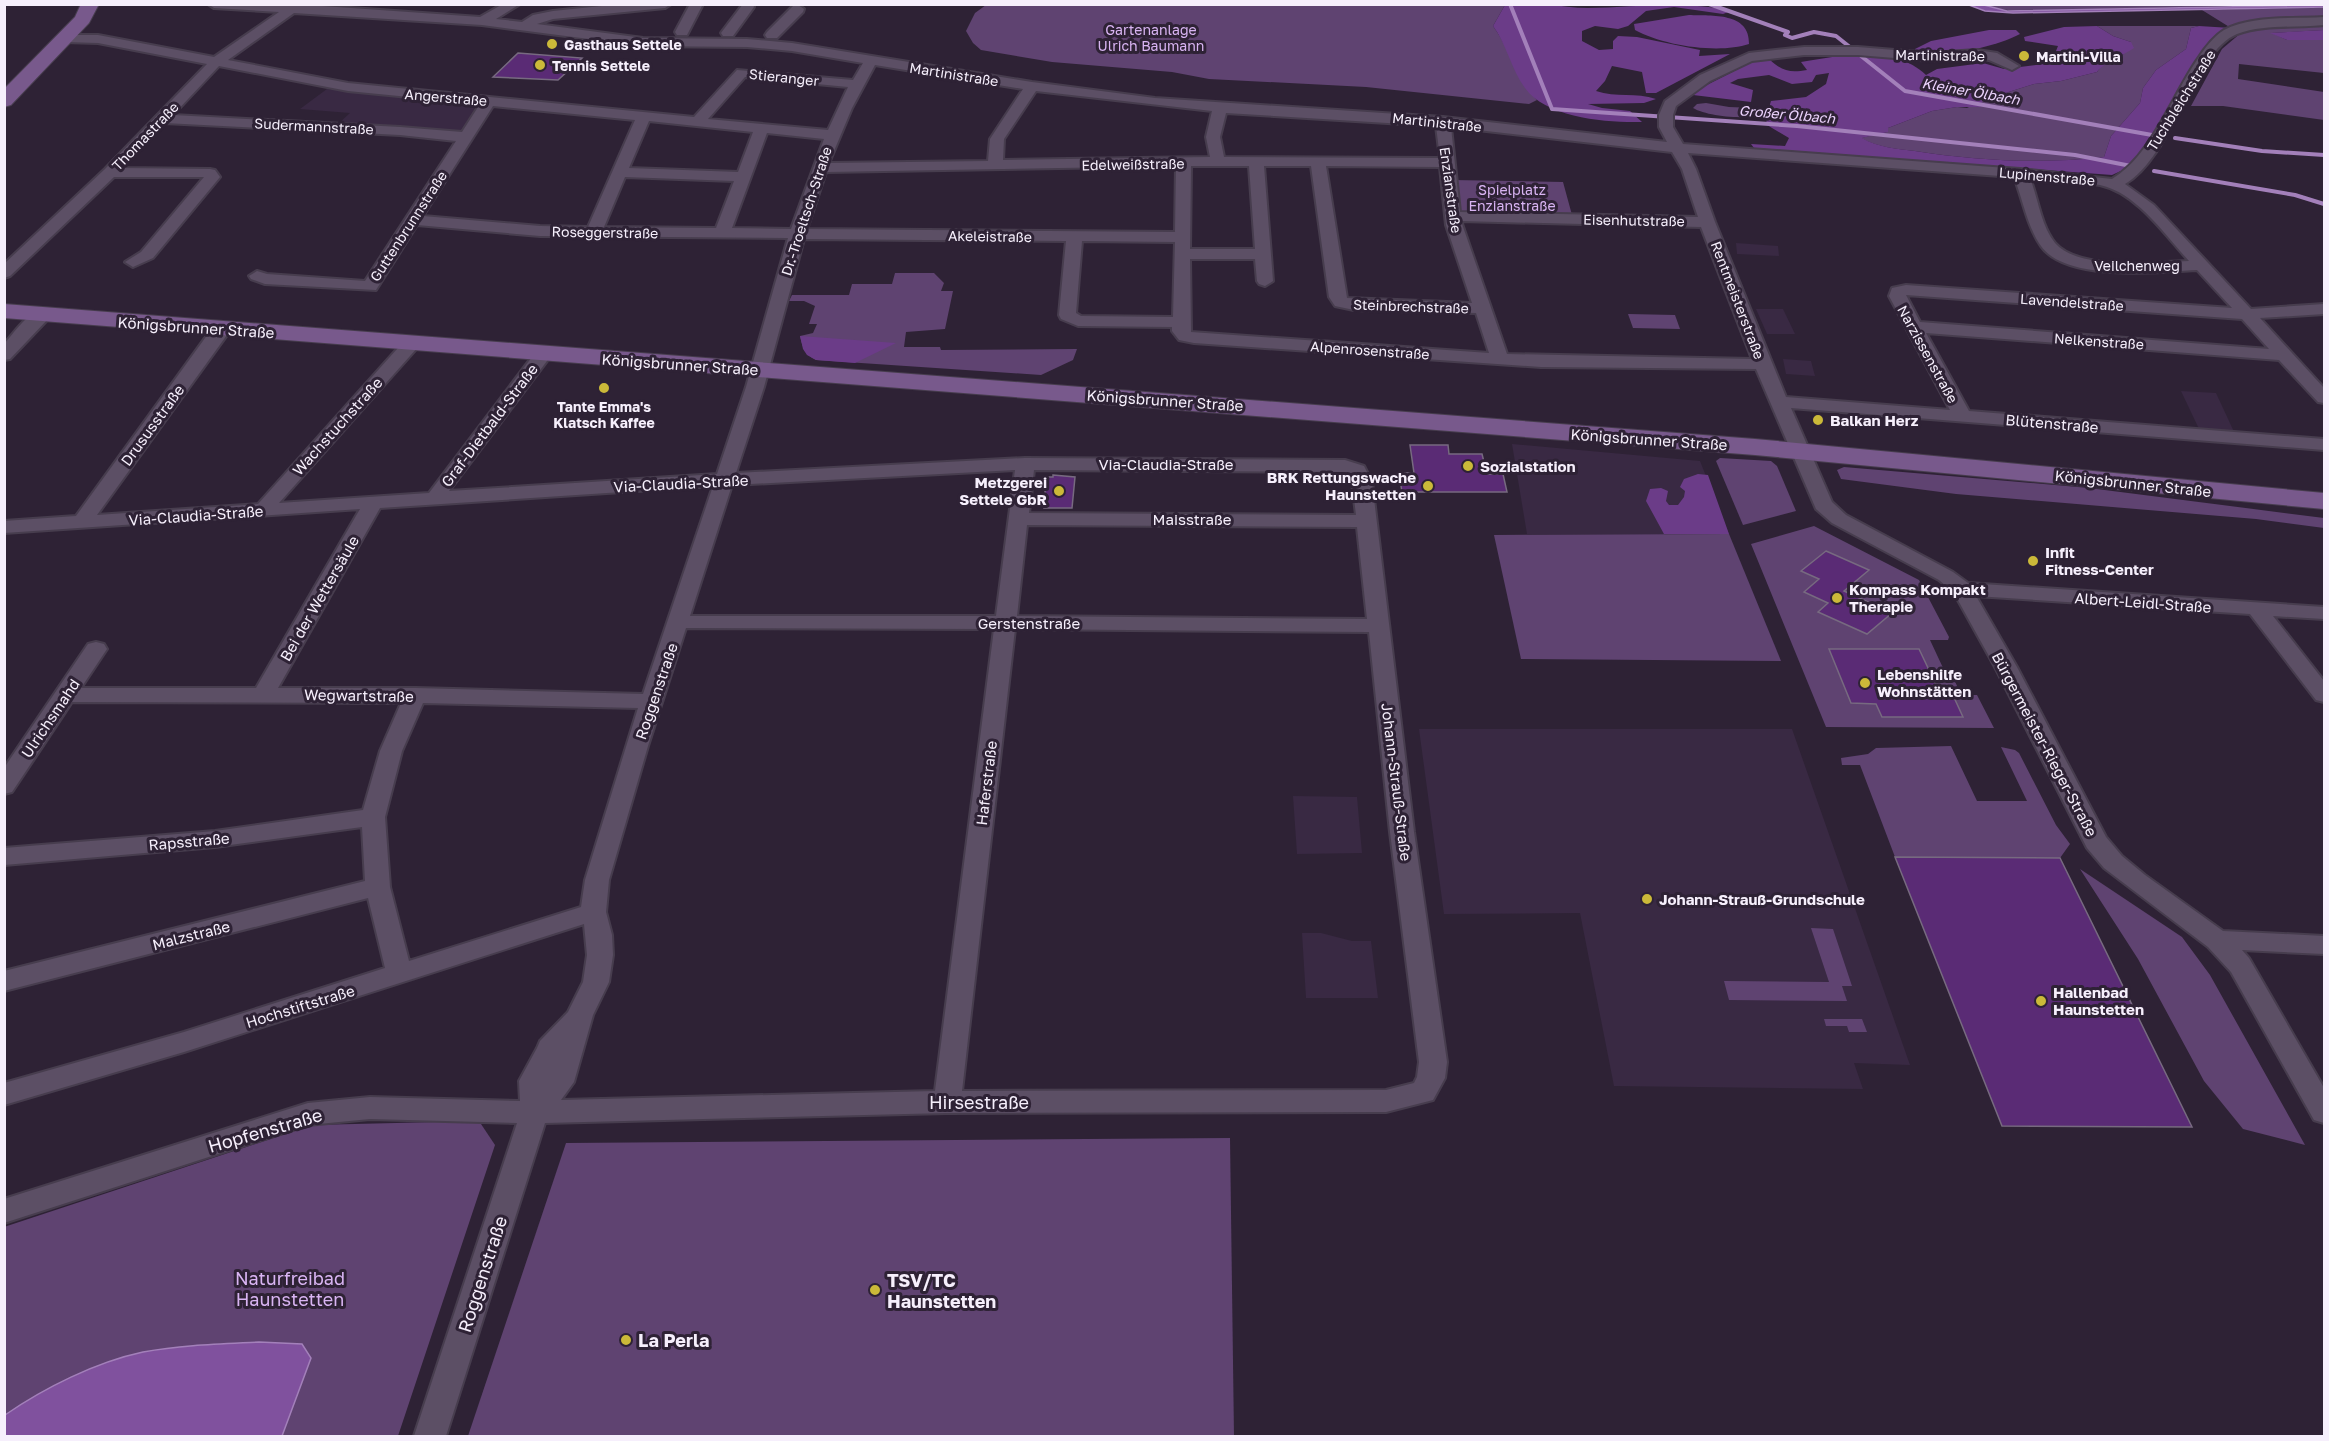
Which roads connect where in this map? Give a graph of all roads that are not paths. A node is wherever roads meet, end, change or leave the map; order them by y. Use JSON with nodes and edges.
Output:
{"nodes":[{"id":1,"x":102,"y":4,"type":"edge"},
{"id":2,"x":214,"y":4,"type":"edge"},
{"id":3,"x":514,"y":4,"type":"edge"},
{"id":4,"x":665,"y":4,"type":"edge"},
{"id":5,"x":697,"y":4,"type":"edge"},
{"id":6,"x":303,"y":7,"type":"edge"},
{"id":7,"x":748,"y":7,"type":"dead end"},
{"id":8,"x":798,"y":9,"type":"dead end"},
{"id":9,"x":87,"y":10,"type":"edge"},
{"id":10,"x":482,"y":21,"type":"junction"},
{"id":11,"x":2325,"y":21,"type":"edge"},
{"id":12,"x":524,"y":27,"type":"junction"},
{"id":13,"x":643,"y":31,"type":"dead end"},
{"id":14,"x":682,"y":32,"type":"junction"},
{"id":15,"x":728,"y":33,"type":"junction"},
{"id":16,"x":772,"y":35,"type":"junction"},
{"id":17,"x":65,"y":38,"type":"junction"},
{"id":18,"x":792,"y":47,"type":"junction"},
{"id":19,"x":871,"y":60,"type":"junction"},
{"id":20,"x":215,"y":63,"type":"junction"},
{"id":21,"x":2012,"y":66,"type":"dead end"},
{"id":22,"x":855,"y":84,"type":"junction"},
{"id":23,"x":1032,"y":86,"type":"junction"},
{"id":24,"x":4,"y":100,"type":"edge"},
{"id":25,"x":489,"y":101,"type":"junction"},
{"id":26,"x":1220,"y":108,"type":"junction"},
{"id":27,"x":644,"y":116,"type":"junction"},
{"id":28,"x":163,"y":119,"type":"junction"},
{"id":29,"x":698,"y":122,"type":"junction"},
{"id":30,"x":1443,"y":122,"type":"junction"},
{"id":31,"x":762,"y":128,"type":"junction"},
{"id":32,"x":831,"y":135,"type":"junction"},
{"id":33,"x":465,"y":137,"type":"junction"},
{"id":34,"x":1679,"y":148,"type":"junction"},
{"id":35,"x":1218,"y":161,"type":"junction"},
{"id":36,"x":1256,"y":161,"type":"junction"},
{"id":37,"x":1318,"y":161,"type":"junction"},
{"id":38,"x":1184,"y":163,"type":"junction"},
{"id":39,"x":1446,"y":163,"type":"junction"},
{"id":40,"x":995,"y":166,"type":"junction"},
{"id":41,"x":819,"y":168,"type":"junction"},
{"id":42,"x":110,"y":172,"type":"junction"},
{"id":43,"x":621,"y":172,"type":"junction"},
{"id":44,"x":2020,"y":173,"type":"junction"},
{"id":45,"x":743,"y":177,"type":"junction"},
{"id":46,"x":2115,"y":184,"type":"junction"},
{"id":47,"x":1453,"y":216,"type":"junction"},
{"id":48,"x":412,"y":220,"type":"junction"},
{"id":49,"x":1707,"y":222,"type":"junction"},
{"id":50,"x":594,"y":232,"type":"junction"},
{"id":51,"x":722,"y":233,"type":"junction"},
{"id":52,"x":798,"y":233,"type":"junction"},
{"id":53,"x":1074,"y":237,"type":"junction"},
{"id":54,"x":1182,"y":237,"type":"junction"},
{"id":55,"x":1182,"y":254,"type":"junction"},
{"id":56,"x":1263,"y":254,"type":"junction"},
{"id":57,"x":133,"y":262,"type":"dead end"},
{"id":58,"x":2201,"y":265,"type":"junction"},
{"id":59,"x":4,"y":273,"type":"edge"},
{"id":60,"x":257,"y":276,"type":"dead end"},
{"id":61,"x":1265,"y":280,"type":"dead end"},
{"id":62,"x":1898,"y":292,"type":"joint"},
{"id":63,"x":1481,"y":308,"type":"junction"},
{"id":64,"x":2325,"y":309,"type":"edge"},
{"id":65,"x":4,"y":311,"type":"edge"},
{"id":66,"x":2246,"y":314,"type":"junction"},
{"id":67,"x":42,"y":315,"type":"junction"},
{"id":68,"x":1181,"y":322,"type":"junction"},
{"id":69,"x":1915,"y":327,"type":"junction"},
{"id":70,"x":223,"y":328,"type":"junction"},
{"id":71,"x":412,"y":343,"type":"junction"},
{"id":72,"x":544,"y":353,"type":"junction"},
{"id":73,"x":4,"y":355,"type":"edge"},
{"id":74,"x":2283,"y":355,"type":"junction"},
{"id":75,"x":1500,"y":360,"type":"junction"},
{"id":76,"x":1763,"y":364,"type":"junction"},
{"id":77,"x":759,"y":370,"type":"junction"},
{"id":78,"x":2324,"y":396,"type":"edge"},
{"id":79,"x":1779,"y":402,"type":"junction"},
{"id":80,"x":1962,"y":416,"type":"junction"},
{"id":81,"x":2325,"y":445,"type":"edge"},
{"id":82,"x":1799,"y":451,"type":"junction"},
{"id":83,"x":1025,"y":464,"type":"junction"},
{"id":84,"x":1357,"y":470,"type":"joint"},
{"id":85,"x":725,"y":480,"type":"junction"},
{"id":86,"x":436,"y":498,"type":"junction"},
{"id":87,"x":2325,"y":501,"type":"edge"},
{"id":88,"x":373,"y":503,"type":"junction"},
{"id":89,"x":264,"y":510,"type":"junction"},
{"id":90,"x":1019,"y":519,"type":"junction"},
{"id":91,"x":1366,"y":521,"type":"junction"},
{"id":92,"x":82,"y":522,"type":"junction"},
{"id":93,"x":4,"y":527,"type":"edge"},
{"id":94,"x":1962,"y":589,"type":"junction"},
{"id":95,"x":2258,"y":611,"type":"junction"},
{"id":96,"x":2325,"y":614,"type":"edge"},
{"id":97,"x":680,"y":622,"type":"junction"},
{"id":98,"x":1006,"y":623,"type":"junction"},
{"id":99,"x":1378,"y":626,"type":"junction"},
{"id":100,"x":96,"y":649,"type":"dead end"},
{"id":101,"x":264,"y":694,"type":"junction"},
{"id":102,"x":66,"y":695,"type":"junction"},
{"id":103,"x":416,"y":695,"type":"junction"},
{"id":104,"x":2325,"y":695,"type":"edge"},
{"id":105,"x":652,"y":702,"type":"junction"},
{"id":106,"x":8,"y":777,"type":"edge"},
{"id":107,"x":373,"y":817,"type":"junction"},
{"id":108,"x":4,"y":857,"type":"edge"},
{"id":109,"x":378,"y":887,"type":"junction"},
{"id":110,"x":593,"y":912,"type":"junction"},
{"id":111,"x":2217,"y":940,"type":"junction"},
{"id":112,"x":2325,"y":945,"type":"edge"},
{"id":113,"x":400,"y":975,"type":"junction"},
{"id":114,"x":4,"y":981,"type":"edge"},
{"id":115,"x":1423,"y":1092,"type":"joint"},
{"id":116,"x":4,"y":1094,"type":"edge"},
{"id":117,"x":947,"y":1102,"type":"junction"},
{"id":118,"x":534,"y":1112,"type":"junction"},
{"id":119,"x":2325,"y":1112,"type":"edge"},
{"id":120,"x":4,"y":1211,"type":"edge"},
{"id":121,"x":430,"y":1437,"type":"edge"}],
"edges":[{"from":1,"to":9,"type":"main road"},
{"from":2,"to":6,"type":"street","name":"Martinistraße"},
{"from":3,"to":10,"type":"street"},
{"from":4,"to":12,"type":"street"},
{"from":5,"to":14,"type":"street"},
{"from":6,"to":10,"type":"street","name":"Martinistraße"},
{"from":6,"to":20,"type":"street","name":"Thomastraße"},
{"from":7,"to":15,"type":"street"},
{"from":8,"to":16,"type":"street"},
{"from":9,"to":17,"type":"main road"},
{"from":10,"to":12,"type":"street","name":"Martinistraße"},
{"from":11,"to":46,"type":"street","name":"Tuchbleichstraße"},
{"from":12,"to":18,"type":"street","name":"Martinistraße"},
{"from":13,"to":14,"type":"street","name":"Martinistraße"},
{"from":14,"to":15,"type":"street","name":"Martinistraße"},
{"from":15,"to":16,"type":"street","name":"Martinistraße"},
{"from":16,"to":18,"type":"street","name":"Martinistraße"},
{"from":17,"to":20,"type":"street","name":"Angerstraße"},
{"from":17,"to":24,"type":"main road"},
{"from":18,"to":19,"type":"street","name":"Martinistraße"},
{"from":19,"to":22,"type":"street","name":"Dr.-Troeltsch-Straße"},
{"from":19,"to":23,"type":"street","name":"Martinistraße"},
{"from":20,"to":25,"type":"street","name":"Angerstraße"},
{"from":20,"to":28,"type":"street","name":"Thomastraße"},
{"from":21,"to":34,"type":"street","name":"Martinistraße"},
{"from":22,"to":29,"type":"street","name":"Stieranger"},
{"from":22,"to":32,"type":"street","name":"Dr.-Troeltsch-Straße"},
{"from":23,"to":26,"type":"street","name":"Martinistraße"},
{"from":23,"to":40,"type":"street"},
{"from":25,"to":27,"type":"street","name":"Angerstraße"},
{"from":25,"to":33,"type":"street","name":"Guttenbrunnstraße"},
{"from":26,"to":30,"type":"street","name":"Martinistraße"},
{"from":26,"to":35,"type":"street"},
{"from":27,"to":29,"type":"street","name":"Angerstraße"},
{"from":27,"to":43,"type":"street"},
{"from":28,"to":33,"type":"street","name":"Sudermannstraße"},
{"from":28,"to":42,"type":"street","name":"Thomastraße"},
{"from":29,"to":31,"type":"street","name":"Angerstraße"},
{"from":30,"to":34,"type":"street","name":"Martinistraße"},
{"from":30,"to":39,"type":"street","name":"Enzianstraße"},
{"from":31,"to":32,"type":"street","name":"Angerstraße"},
{"from":31,"to":45,"type":"street"},
{"from":32,"to":41,"type":"street","name":"Dr.-Troeltsch-Straße"},
{"from":33,"to":48,"type":"street","name":"Guttenbrunnstraße"},
{"from":34,"to":44,"type":"street","name":"Lupinenstraße"},
{"from":34,"to":49,"type":"street","name":"Rentmeisterstraße"},
{"from":35,"to":36,"type":"street","name":"Edelweißstraße"},
{"from":35,"to":38,"type":"street","name":"Edelweißstraße"},
{"from":36,"to":37,"type":"street","name":"Edelweißstraße"},
{"from":36,"to":56,"type":"street"},
{"from":37,"to":39,"type":"street","name":"Edelweißstraße"},
{"from":37,"to":63,"type":"street","name":"Steinbrechstraße"},
{"from":38,"to":40,"type":"street","name":"Edelweißstraße"},
{"from":38,"to":54,"type":"street"},
{"from":39,"to":47,"type":"street","name":"Enzianstraße"},
{"from":40,"to":41,"type":"street","name":"Edelweißstraße"},
{"from":41,"to":52,"type":"street","name":"Dr.-Troeltsch-Straße"},
{"from":42,"to":57,"type":"street"},
{"from":42,"to":59,"type":"street","name":"Thomastraße"},
{"from":43,"to":45,"type":"street"},
{"from":43,"to":50,"type":"street"},
{"from":44,"to":46,"type":"street","name":"Lupinenstraße"},
{"from":44,"to":58,"type":"street","name":"Veilchenweg"},
{"from":45,"to":51,"type":"street"},
{"from":46,"to":58,"type":"street","name":"Lupinenstraße"},
{"from":47,"to":49,"type":"street","name":"Eisenhutstraße"},
{"from":47,"to":63,"type":"street","name":"Enzianstraße"},
{"from":48,"to":50,"type":"street","name":"Roseggerstraße"},
{"from":48,"to":60,"type":"street","name":"Guttenbrunnstraße"},
{"from":49,"to":76,"type":"street","name":"Rentmeisterstraße"},
{"from":50,"to":51,"type":"street","name":"Roseggerstraße"},
{"from":51,"to":52,"type":"street","name":"Roseggerstraße"},
{"from":52,"to":53,"type":"street","name":"Akeleistraße"},
{"from":52,"to":77,"type":"street","name":"Dr.-Troeltsch-Straße"},
{"from":53,"to":54,"type":"street","name":"Akeleistraße"},
{"from":53,"to":68,"type":"street"},
{"from":54,"to":55,"type":"street"},
{"from":55,"to":56,"type":"street"},
{"from":55,"to":68,"type":"street"},
{"from":56,"to":61,"type":"street"},
{"from":58,"to":66,"type":"street","name":"Lupinenstraße"},
{"from":62,"to":66,"type":"street","name":"Lavendelstraße"},
{"from":62,"to":69,"type":"street","name":"Narzissenstraße"},
{"from":63,"to":75,"type":"street","name":"Enzianstraße"},
{"from":64,"to":66,"type":"street","name":"Lavendelstraße"},
{"from":65,"to":67,"type":"main road","name":"Königsbrunner Straße"},
{"from":66,"to":74,"type":"street","name":"Lupinenstraße"},
{"from":67,"to":70,"type":"main road","name":"Königsbrunner Straße"},
{"from":67,"to":73,"type":"street"},
{"from":68,"to":75,"type":"street","name":"Alpenrosenstraße"},
{"from":69,"to":74,"type":"street","name":"Nelkenstraße"},
{"from":69,"to":80,"type":"street","name":"Narzissenstraße"},
{"from":70,"to":71,"type":"main road","name":"Königsbrunner Straße"},
{"from":70,"to":92,"type":"street","name":"Drususstraße"},
{"from":71,"to":72,"type":"main road","name":"Königsbrunner Straße"},
{"from":71,"to":89,"type":"street","name":"Wachstuchstraße"},
{"from":72,"to":77,"type":"main road","name":"Königsbrunner Straße"},
{"from":72,"to":86,"type":"street","name":"Graf-Dietbald-Straße"},
{"from":74,"to":78,"type":"street","name":"Lupinenstraße"},
{"from":75,"to":76,"type":"street","name":"Alpenrosenstraße"},
{"from":76,"to":79,"type":"street","name":"Rentmeisterstraße"},
{"from":77,"to":82,"type":"main road","name":"Königsbrunner Straße"},
{"from":77,"to":85,"type":"street","name":"Roggenstraße"},
{"from":79,"to":80,"type":"street","name":"Blütenstraße"},
{"from":79,"to":82,"type":"street","name":"Rentmeisterstraße"},
{"from":80,"to":81,"type":"street","name":"Blütenstraße"},
{"from":82,"to":87,"type":"main road","name":"Königsbrunner Straße"},
{"from":82,"to":94,"type":"street","name":"Bürgermeister-Rieger-Straße"},
{"from":83,"to":84,"type":"street","name":"Via-Claudia-Straße"},
{"from":83,"to":85,"type":"street","name":"Via-Claudia-Straße"},
{"from":83,"to":90,"type":"street","name":"Haferstraße"},
{"from":84,"to":91,"type":"street","name":"Johann-Strauß-Straße"},
{"from":85,"to":86,"type":"street","name":"Via-Claudia-Straße"},
{"from":85,"to":97,"type":"street","name":"Roggenstraße"},
{"from":86,"to":88,"type":"street","name":"Via-Claudia-Straße"},
{"from":88,"to":89,"type":"street","name":"Via-Claudia-Straße"},
{"from":88,"to":101,"type":"street","name":"Bei der Wettersäule"},
{"from":89,"to":92,"type":"street","name":"Via-Claudia-Straße"},
{"from":90,"to":91,"type":"street","name":"Maisstraße"},
{"from":90,"to":98,"type":"street","name":"Haferstraße"},
{"from":91,"to":99,"type":"street","name":"Johann-Strauß-Straße"},
{"from":92,"to":93,"type":"street","name":"Via-Claudia-Straße"},
{"from":94,"to":95,"type":"street","name":"Albert-Leidl-Straße"},
{"from":94,"to":111,"type":"street","name":"Bürgermeister-Rieger-Straße"},
{"from":95,"to":96,"type":"street","name":"Albert-Leidl-Straße"},
{"from":95,"to":104,"type":"street"},
{"from":97,"to":98,"type":"street","name":"Gerstenstraße"},
{"from":97,"to":105,"type":"street","name":"Roggenstraße"},
{"from":98,"to":99,"type":"street","name":"Gerstenstraße"},
{"from":98,"to":117,"type":"street","name":"Haferstraße"},
{"from":99,"to":115,"type":"street","name":"Johann-Strauß-Straße"},
{"from":100,"to":102,"type":"street","name":"Ulrichsmahd"},
{"from":101,"to":102,"type":"street","name":"Wegwartstraße"},
{"from":101,"to":103,"type":"street","name":"Wegwartstraße"},
{"from":102,"to":106,"type":"street","name":"Ulrichsmahd"},
{"from":103,"to":105,"type":"street","name":"Wegwartstraße"},
{"from":103,"to":107,"type":"street"},
{"from":105,"to":110,"type":"street","name":"Roggenstraße"},
{"from":107,"to":108,"type":"street","name":"Rapsstraße"},
{"from":107,"to":109,"type":"street"},
{"from":109,"to":113,"type":"street"},
{"from":109,"to":114,"type":"street","name":"Malzstraße"},
{"from":110,"to":113,"type":"street","name":"Hochstiftstraße"},
{"from":110,"to":118,"type":"street","name":"Roggenstraße"},
{"from":111,"to":112,"type":"street"},
{"from":111,"to":119,"type":"street","name":"Bürgermeister-Rieger-Straße"},
{"from":113,"to":116,"type":"street","name":"Hochstiftstraße"},
{"from":115,"to":117,"type":"street","name":"Hirsestraße"},
{"from":117,"to":118,"type":"street","name":"Hirsestraße"},
{"from":118,"to":120,"type":"street","name":"Hopfenstraße"},
{"from":118,"to":121,"type":"street","name":"Roggenstraße"}]}
